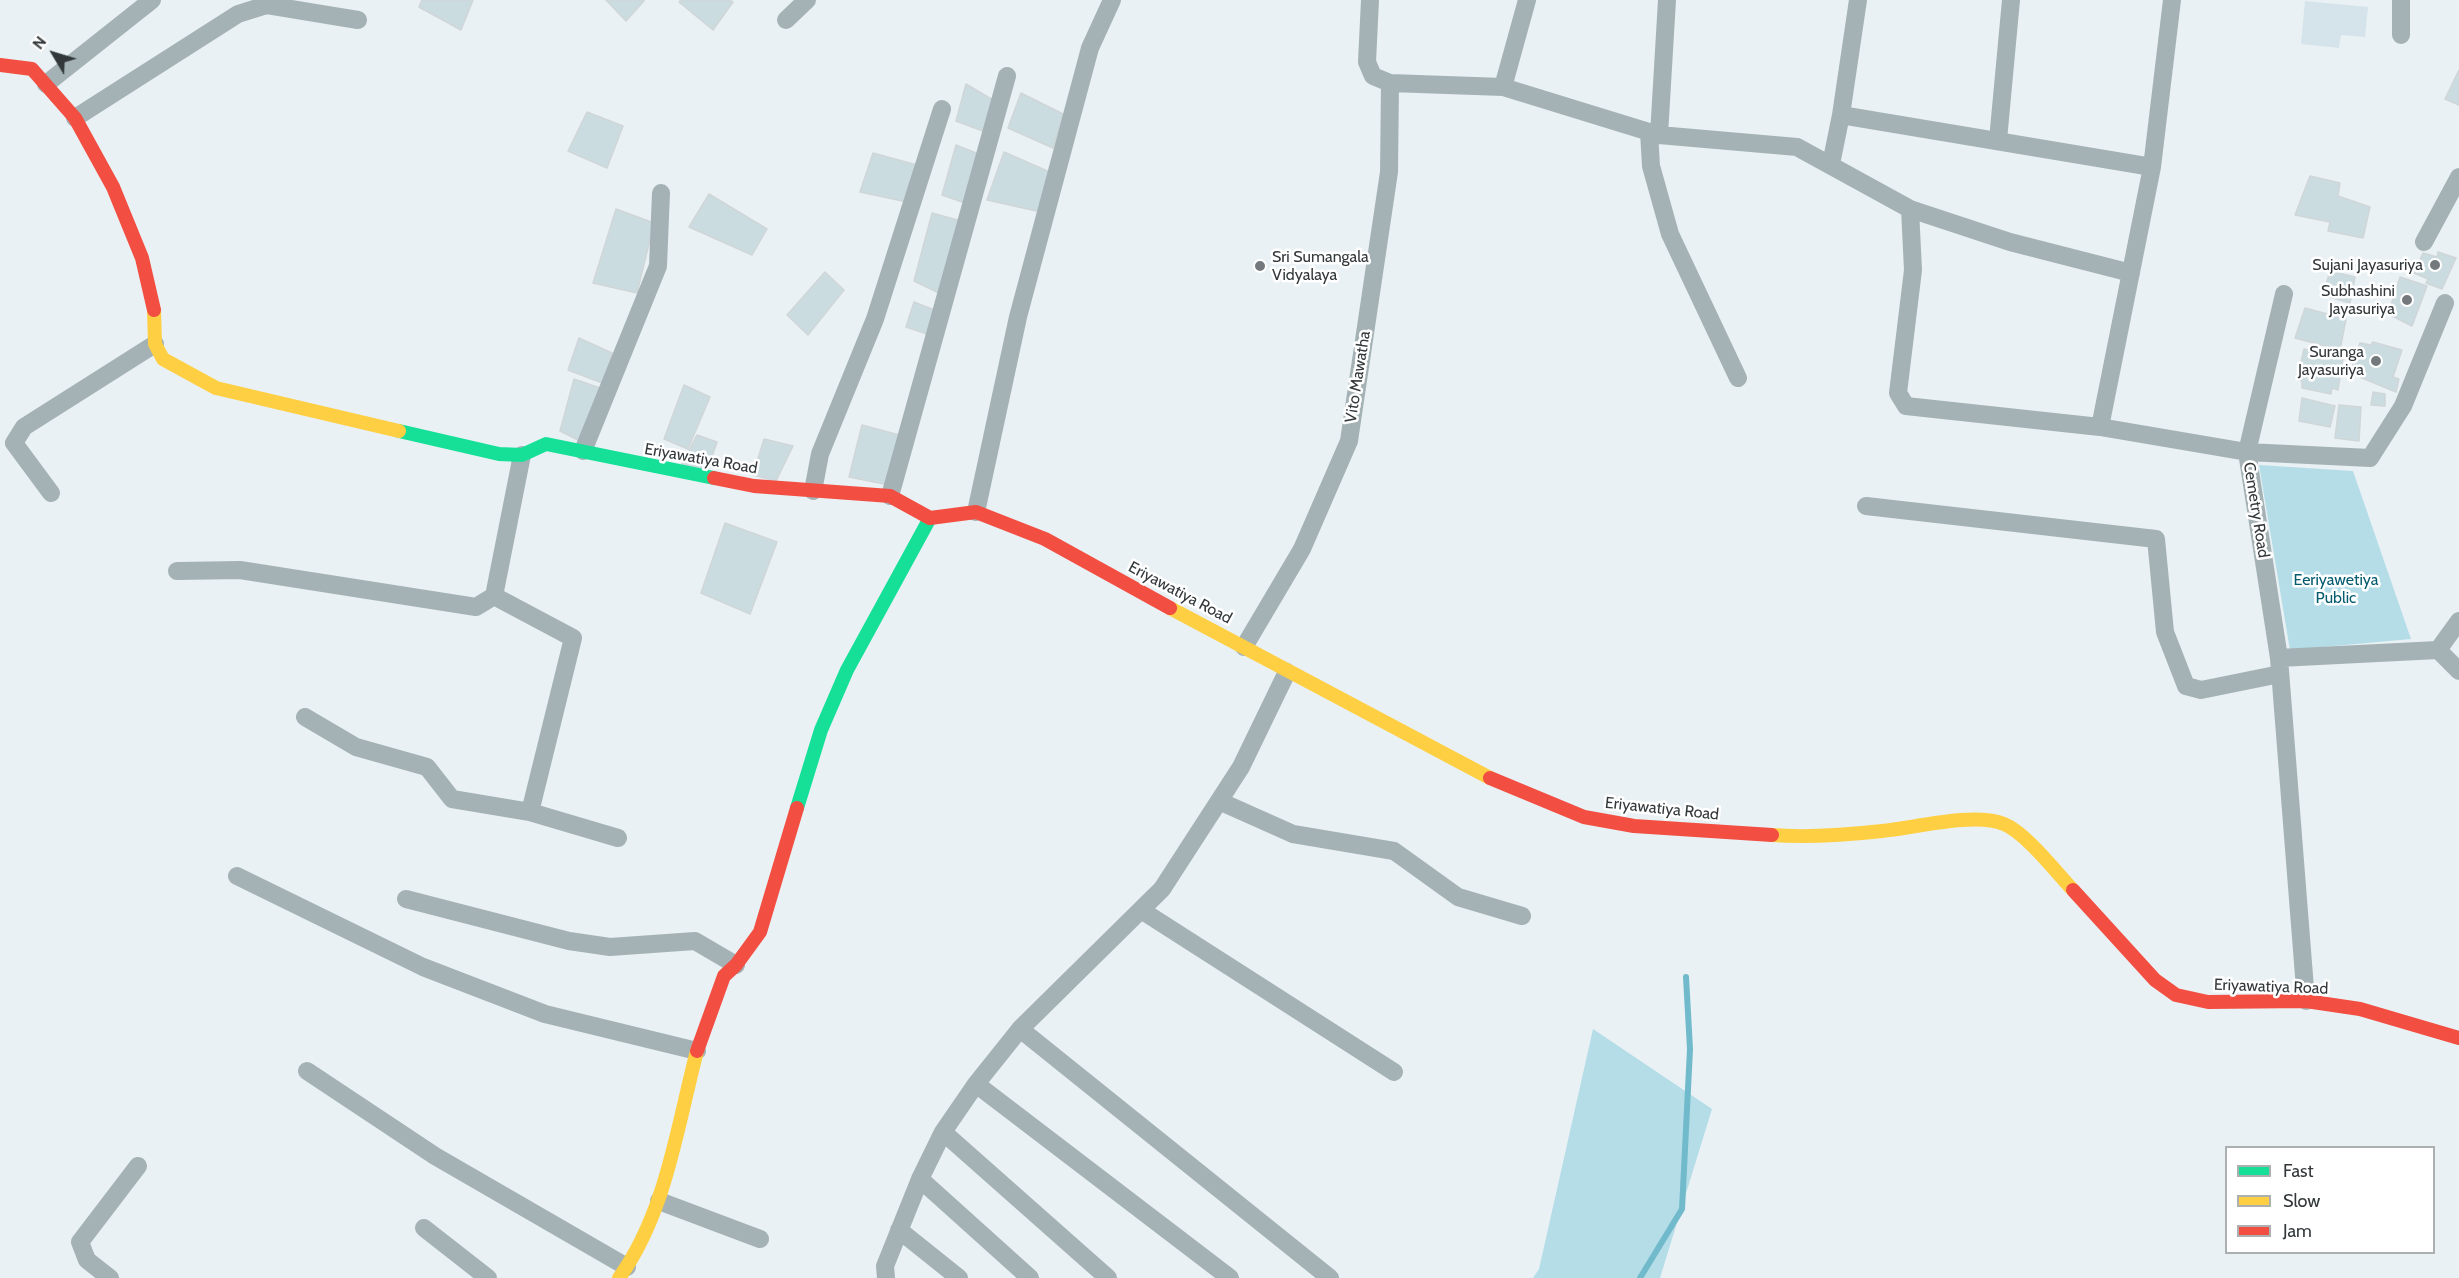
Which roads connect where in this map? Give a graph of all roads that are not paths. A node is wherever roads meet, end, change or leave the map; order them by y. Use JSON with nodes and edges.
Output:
{"nodes":[{"id":1,"x":152,"y":0,"type":"edge"},
{"id":2,"x":807,"y":0,"type":"edge"},
{"id":3,"x":1112,"y":0,"type":"edge"},
{"id":4,"x":1370,"y":0,"type":"edge"},
{"id":5,"x":1527,"y":0,"type":"edge"},
{"id":6,"x":1667,"y":0,"type":"edge"},
{"id":7,"x":1858,"y":0,"type":"edge"},
{"id":8,"x":2011,"y":0,"type":"edge"},
{"id":9,"x":2172,"y":0,"type":"edge"},
{"id":10,"x":2402,"y":0,"type":"edge"},
{"id":11,"x":358,"y":20,"type":"dead end"},
{"id":12,"x":786,"y":20,"type":"dead end"},
{"id":13,"x":2401,"y":35,"type":"dead end"},
{"id":14,"x":0,"y":65,"type":"edge"},
{"id":15,"x":1007,"y":76,"type":"dead end"},
{"id":16,"x":1390,"y":83,"type":"junction"},
{"id":17,"x":46,"y":84,"type":"junction"},
{"id":18,"x":1503,"y":87,"type":"junction"},
{"id":19,"x":942,"y":109,"type":"dead end"},
{"id":20,"x":1841,"y":115,"type":"junction"},
{"id":21,"x":75,"y":118,"type":"junction"},
{"id":22,"x":1654,"y":134,"type":"junction"},
{"id":23,"x":1998,"y":140,"type":"junction"},
{"id":24,"x":1831,"y":164,"type":"junction"},
{"id":25,"x":2152,"y":167,"type":"junction"},
{"id":26,"x":2459,"y":177,"type":"edge"},
{"id":27,"x":661,"y":193,"type":"dead end"},
{"id":28,"x":1910,"y":209,"type":"junction"},
{"id":29,"x":2424,"y":242,"type":"dead end"},
{"id":30,"x":2131,"y":273,"type":"junction"},
{"id":31,"x":2284,"y":294,"type":"dead end"},
{"id":32,"x":2445,"y":303,"type":"dead end"},
{"id":33,"x":155,"y":344,"type":"junction"},
{"id":34,"x":1738,"y":378,"type":"dead end"},
{"id":35,"x":2100,"y":427,"type":"junction"},
{"id":36,"x":583,"y":451,"type":"junction"},
{"id":37,"x":2247,"y":452,"type":"junction"},
{"id":38,"x":522,"y":456,"type":"junction"},
{"id":39,"x":813,"y":490,"type":"junction"},
{"id":40,"x":51,"y":493,"type":"dead end"},
{"id":41,"x":890,"y":496,"type":"junction"},
{"id":42,"x":1866,"y":506,"type":"dead end"},
{"id":43,"x":976,"y":512,"type":"junction"},
{"id":44,"x":930,"y":518,"type":"junction"},
{"id":45,"x":177,"y":571,"type":"dead end"},
{"id":46,"x":494,"y":596,"type":"junction"},
{"id":47,"x":2459,"y":621,"type":"edge"},
{"id":48,"x":1244,"y":647,"type":"junction"},
{"id":49,"x":2438,"y":650,"type":"junction"},
{"id":50,"x":2280,"y":666,"type":"junction"},
{"id":51,"x":2459,"y":671,"type":"edge"},
{"id":52,"x":1287,"y":672,"type":"junction"},
{"id":53,"x":305,"y":717,"type":"dead end"},
{"id":54,"x":1219,"y":801,"type":"junction"},
{"id":55,"x":530,"y":812,"type":"junction"},
{"id":56,"x":618,"y":838,"type":"dead end"},
{"id":57,"x":237,"y":876,"type":"dead end"},
{"id":58,"x":406,"y":899,"type":"dead end"},
{"id":59,"x":1141,"y":910,"type":"junction"},
{"id":60,"x":1522,"y":916,"type":"dead end"},
{"id":61,"x":736,"y":965,"type":"junction"},
{"id":62,"x":2306,"y":1001,"type":"junction"},
{"id":63,"x":1020,"y":1029,"type":"junction"},
{"id":64,"x":2459,"y":1038,"type":"edge"},
{"id":65,"x":696,"y":1051,"type":"junction"},
{"id":66,"x":307,"y":1071,"type":"dead end"},
{"id":67,"x":1394,"y":1072,"type":"dead end"},
{"id":68,"x":976,"y":1084,"type":"junction"},
{"id":69,"x":943,"y":1132,"type":"junction"},
{"id":70,"x":138,"y":1166,"type":"dead end"},
{"id":71,"x":920,"y":1179,"type":"junction"},
{"id":72,"x":659,"y":1202,"type":"junction"},
{"id":73,"x":424,"y":1228,"type":"dead end"},
{"id":74,"x":899,"y":1230,"type":"junction"},
{"id":75,"x":760,"y":1239,"type":"dead end"},
{"id":76,"x":623,"y":1272,"type":"edge"},
{"id":77,"x":110,"y":1278,"type":"edge"},
{"id":78,"x":488,"y":1278,"type":"edge"},
{"id":79,"x":886,"y":1278,"type":"edge"},
{"id":80,"x":959,"y":1278,"type":"edge"},
{"id":81,"x":1030,"y":1278,"type":"edge"},
{"id":82,"x":1108,"y":1278,"type":"edge"},
{"id":83,"x":1230,"y":1278,"type":"edge"},
{"id":84,"x":1330,"y":1278,"type":"edge"}],
"edges":[{"from":1,"to":17,"type":"street"},
{"from":2,"to":12,"type":"street"},
{"from":3,"to":43,"type":"street"},
{"from":4,"to":16,"type":"street"},
{"from":5,"to":18,"type":"street"},
{"from":6,"to":22,"type":"street"},
{"from":7,"to":20,"type":"street"},
{"from":8,"to":23,"type":"street"},
{"from":9,"to":25,"type":"street"},
{"from":10,"to":13,"type":"street"},
{"from":11,"to":21,"type":"street"},
{"from":14,"to":17,"type":"street"},
{"from":15,"to":41,"type":"street"},
{"from":16,"to":18,"type":"street"},
{"from":16,"to":48,"type":"street","name":"Vito Mawatha"},
{"from":17,"to":21,"type":"street"},
{"from":18,"to":22,"type":"street"},
{"from":19,"to":39,"type":"street"},
{"from":20,"to":23,"type":"street"},
{"from":20,"to":24,"type":"street"},
{"from":21,"to":33,"type":"street"},
{"from":22,"to":24,"type":"street"},
{"from":22,"to":34,"type":"street"},
{"from":23,"to":25,"type":"street"},
{"from":24,"to":28,"type":"street"},
{"from":25,"to":30,"type":"street"},
{"from":26,"to":29,"type":"street"},
{"from":27,"to":36,"type":"street"},
{"from":28,"to":30,"type":"street"},
{"from":28,"to":35,"type":"street"},
{"from":30,"to":35,"type":"street"},
{"from":31,"to":37,"type":"street","name":"Cemetry Road"},
{"from":32,"to":37,"type":"street"},
{"from":33,"to":38,"type":"street","name":"Eriyawatiya Road"},
{"from":33,"to":40,"type":"street"},
{"from":35,"to":37,"type":"street"},
{"from":36,"to":38,"type":"street","name":"Eriyawatiya Road"},
{"from":36,"to":39,"type":"street","name":"Eriyawatiya Road"},
{"from":37,"to":50,"type":"street","name":"Cemetry Road"},
{"from":38,"to":46,"type":"street"},
{"from":39,"to":41,"type":"street","name":"Eriyawatiya Road"},
{"from":41,"to":44,"type":"street","name":"Eriyawatiya Road"},
{"from":42,"to":50,"type":"street"},
{"from":43,"to":44,"type":"street","name":"Eriyawatiya Road"},
{"from":43,"to":48,"type":"street","name":"Eriyawatiya Road"},
{"from":44,"to":61,"type":"street"},
{"from":45,"to":46,"type":"street"},
{"from":46,"to":55,"type":"street"},
{"from":47,"to":49,"type":"street"},
{"from":48,"to":52,"type":"street","name":"Eriyawatiya Road"},
{"from":49,"to":50,"type":"street"},
{"from":49,"to":51,"type":"street"},
{"from":50,"to":62,"type":"street","name":"Cemetry Road"},
{"from":52,"to":54,"type":"street"},
{"from":52,"to":62,"type":"street","name":"Eriyawatiya Road"},
{"from":53,"to":55,"type":"street"},
{"from":54,"to":59,"type":"street"},
{"from":54,"to":60,"type":"street"},
{"from":55,"to":56,"type":"street"},
{"from":57,"to":65,"type":"street"},
{"from":58,"to":61,"type":"street"},
{"from":59,"to":63,"type":"street"},
{"from":59,"to":67,"type":"street"},
{"from":61,"to":65,"type":"street"},
{"from":62,"to":64,"type":"street","name":"Eriyawatiya Road"},
{"from":63,"to":68,"type":"street"},
{"from":63,"to":84,"type":"street"},
{"from":65,"to":72,"type":"street"},
{"from":66,"to":76,"type":"street"},
{"from":68,"to":69,"type":"street"},
{"from":68,"to":83,"type":"street"},
{"from":69,"to":71,"type":"street"},
{"from":69,"to":82,"type":"street"},
{"from":70,"to":77,"type":"street"},
{"from":71,"to":74,"type":"street"},
{"from":71,"to":81,"type":"street"},
{"from":72,"to":75,"type":"street"},
{"from":72,"to":76,"type":"street"},
{"from":73,"to":78,"type":"street"},
{"from":74,"to":79,"type":"street"},
{"from":74,"to":80,"type":"street"}]}
